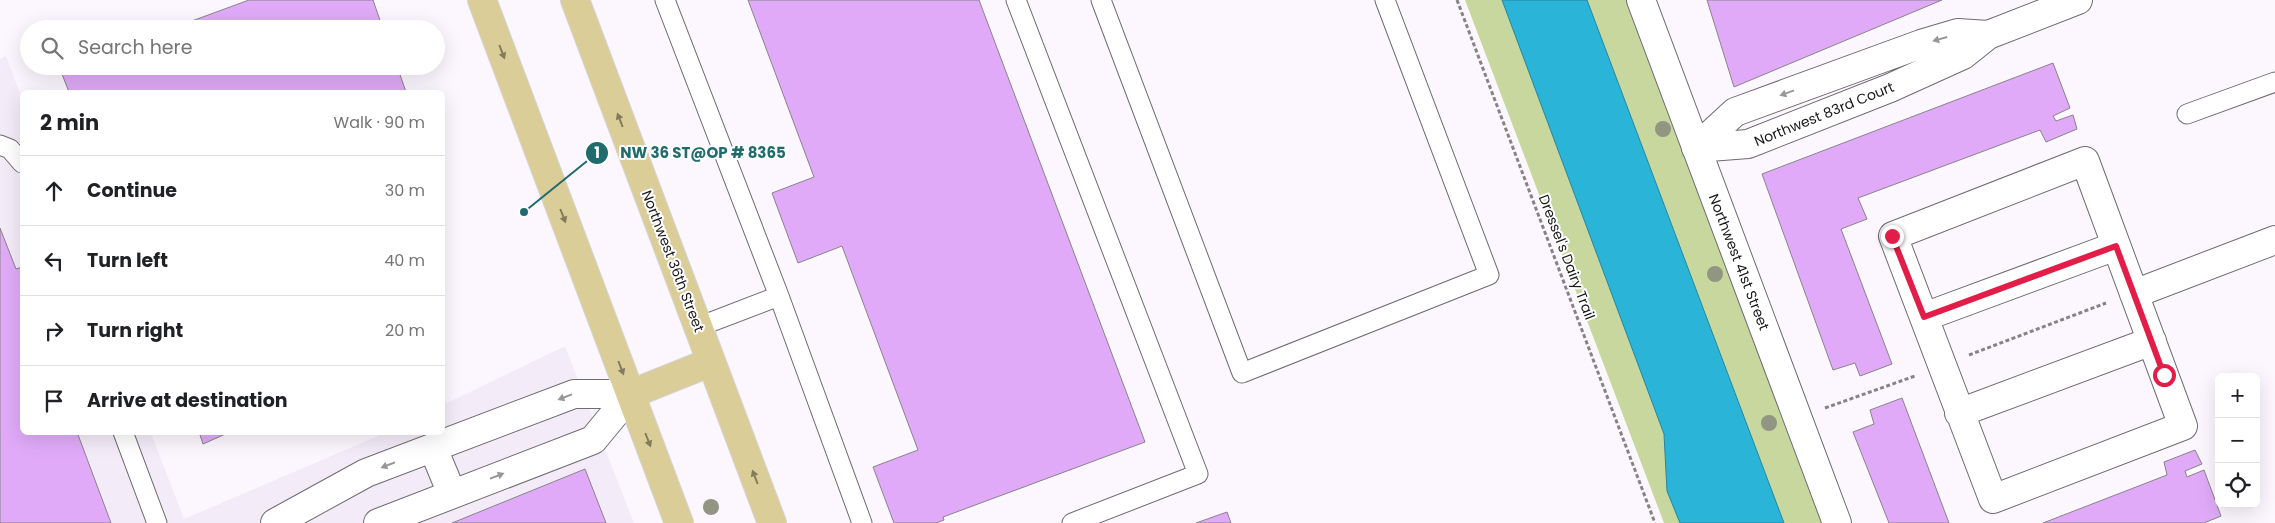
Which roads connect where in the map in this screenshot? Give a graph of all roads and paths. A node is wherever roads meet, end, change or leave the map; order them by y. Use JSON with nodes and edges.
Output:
{"nodes":[{"id":1,"x":482,"y":0,"type":"edge"},
{"id":2,"x":575,"y":0,"type":"edge"},
{"id":3,"x":664,"y":0,"type":"edge"},
{"id":4,"x":1016,"y":0,"type":"edge"},
{"id":5,"x":1101,"y":0,"type":"edge"},
{"id":6,"x":1385,"y":0,"type":"edge"},
{"id":7,"x":1457,"y":0,"type":"edge"},
{"id":8,"x":1641,"y":0,"type":"edge"},
{"id":9,"x":2078,"y":0,"type":"edge"},
{"id":10,"x":2275,"y":82,"type":"edge"},
{"id":11,"x":2187,"y":114,"type":"dead end"},
{"id":12,"x":0,"y":145,"type":"edge"},
{"id":13,"x":1696,"y":148,"type":"junction"},
{"id":14,"x":20,"y":161,"type":"edge"},
{"id":15,"x":2275,"y":240,"type":"edge"},
{"id":16,"x":2116,"y":246,"type":"junction"},
{"id":17,"x":779,"y":296,"type":"junction"},
{"id":18,"x":2122,"y":298,"type":"junction"},
{"id":19,"x":1924,"y":317,"type":"junction"},
{"id":20,"x":698,"y":327,"type":"junction"},
{"id":21,"x":2152,"y":341,"type":"junction"},
{"id":22,"x":1966,"y":356,"type":"dead end"},
{"id":23,"x":711,"y":362,"type":"junction"},
{"id":24,"x":1924,"y":373,"type":"dead end"},
{"id":25,"x":630,"y":394,"type":"junction"},
{"id":26,"x":1824,"y":408,"type":"dead end"},
{"id":27,"x":1959,"y":413,"type":"junction"},
{"id":28,"x":124,"y":435,"type":"edge"},
{"id":29,"x":434,"y":448,"type":"junction"},
{"id":30,"x":452,"y":494,"type":"junction"},
{"id":31,"x":157,"y":523,"type":"edge"},
{"id":32,"x":275,"y":523,"type":"edge"},
{"id":33,"x":378,"y":523,"type":"edge"},
{"id":34,"x":679,"y":523,"type":"edge"},
{"id":35,"x":772,"y":523,"type":"edge"},
{"id":36,"x":862,"y":523,"type":"edge"},
{"id":37,"x":1072,"y":523,"type":"edge"},
{"id":38,"x":1655,"y":523,"type":"edge"},
{"id":39,"x":1837,"y":523,"type":"edge"}],
"edges":[{"from":1,"to":25,"type":"main road","one_way":true},
{"from":20,"to":2,"type":"main road","name":"Northwest 36th Street","one_way":true},
{"from":3,"to":17,"type":"lane"},
{"from":4,"to":37,"type":"lane"},
{"from":5,"to":6,"type":"lane"},
{"from":7,"to":38,"type":"path","name":"Dressel's Dairy Trail"},
{"from":8,"to":13,"type":"street","name":"Northwest 41st Street"},
{"from":9,"to":13,"type":"street"},
{"from":10,"to":11,"type":"lane"},
{"from":12,"to":14,"type":"lane"},
{"from":13,"to":39,"type":"street","name":"Northwest 41st Street"},
{"from":15,"to":18,"type":"street"},
{"from":16,"to":18,"type":"street"},
{"from":16,"to":19,"type":"street"},
{"from":16,"to":19,"type":"street"},
{"from":17,"to":20,"type":"lane"},
{"from":17,"to":36,"type":"lane"},
{"from":18,"to":21,"type":"street"},
{"from":18,"to":22,"type":"path"},
{"from":19,"to":27,"type":"street"},
{"from":20,"to":23,"type":"main road","name":"Northwest 36th Street"},
{"from":21,"to":27,"type":"street"},
{"from":21,"to":27,"type":"street"},
{"from":23,"to":25,"type":"main road"},
{"from":35,"to":23,"type":"main road","name":"Northwest 36th Street","one_way":true},
{"from":24,"to":26,"type":"path"},
{"from":25,"to":29,"type":"street","one_way":true},
{"from":30,"to":25,"type":"street","one_way":true},
{"from":25,"to":34,"type":"main road","one_way":true},
{"from":28,"to":31,"type":"lane"},
{"from":29,"to":30,"type":"street"},
{"from":29,"to":32,"type":"street","one_way":true},
{"from":30,"to":33,"type":"street"}]}
